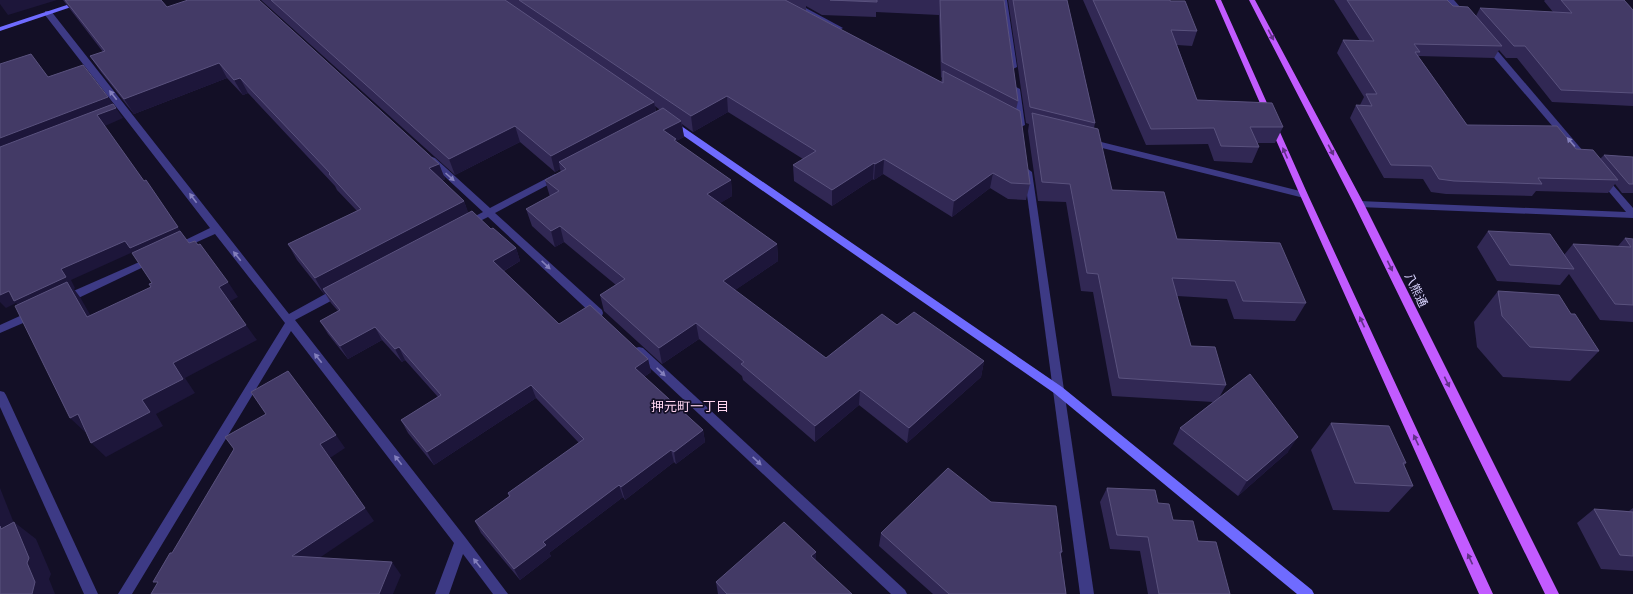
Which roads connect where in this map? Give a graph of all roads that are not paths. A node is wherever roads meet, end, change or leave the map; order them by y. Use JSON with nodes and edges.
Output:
{"nodes":[{"id":1,"x":89,"y":0,"type":"edge"},
{"id":2,"x":786,"y":0,"type":"edge"},
{"id":3,"x":1004,"y":0,"type":"edge"},
{"id":4,"x":1218,"y":0,"type":"edge"},
{"id":5,"x":1252,"y":0,"type":"edge"},
{"id":6,"x":1450,"y":0,"type":"edge"},
{"id":7,"x":48,"y":13,"type":"junction"},
{"id":8,"x":1470,"y":24,"type":"edge"},
{"id":9,"x":0,"y":29,"type":"edge"},
{"id":10,"x":848,"y":33,"type":"edge"},
{"id":11,"x":1480,"y":36,"type":"edge"},
{"id":12,"x":662,"y":121,"type":"edge"},
{"id":13,"x":1021,"y":127,"type":"edge"},
{"id":14,"x":1082,"y":140,"type":"edge"},
{"id":15,"x":425,"y":154,"type":"edge"},
{"id":16,"x":1026,"y":164,"type":"edge"},
{"id":17,"x":567,"y":171,"type":"edge"},
{"id":18,"x":1304,"y":195,"type":"junction"},
{"id":19,"x":1359,"y":204,"type":"junction"},
{"id":20,"x":489,"y":212,"type":"junction"},
{"id":21,"x":1633,"y":215,"type":"edge"},
{"id":22,"x":461,"y":227,"type":"edge"},
{"id":23,"x":216,"y":229,"type":"junction"},
{"id":24,"x":350,"y":286,"type":"edge"},
{"id":25,"x":58,"y":302,"type":"edge"},
{"id":26,"x":43,"y":309,"type":"edge"},
{"id":27,"x":605,"y":320,"type":"edge"},
{"id":28,"x":290,"y":321,"type":"junction"},
{"id":29,"x":0,"y":329,"type":"edge"},
{"id":30,"x":634,"y":347,"type":"edge"},
{"id":31,"x":1058,"y":390,"type":"junction"},
{"id":32,"x":0,"y":395,"type":"edge"},
{"id":33,"x":461,"y":541,"type":"junction"},
{"id":34,"x":91,"y":594,"type":"edge"},
{"id":35,"x":125,"y":594,"type":"edge"},
{"id":36,"x":442,"y":594,"type":"edge"},
{"id":37,"x":501,"y":594,"type":"edge"},
{"id":38,"x":900,"y":594,"type":"edge"},
{"id":39,"x":1087,"y":594,"type":"edge"},
{"id":40,"x":1307,"y":594,"type":"edge"},
{"id":41,"x":1486,"y":594,"type":"edge"},
{"id":42,"x":1552,"y":594,"type":"edge"}],
"edges":[{"from":1,"to":7,"type":"street"},
{"from":2,"to":10,"type":"street"},
{"from":3,"to":13,"type":"street"},
{"from":18,"to":4,"type":"main road","one_way":true},
{"from":5,"to":19,"type":"main road","name":"八熊通","one_way":true},
{"from":6,"to":8,"type":"street"},
{"from":7,"to":9,"type":"street"},
{"from":23,"to":7,"type":"street","one_way":true},
{"from":21,"to":11,"type":"street","one_way":true},
{"from":12,"to":31,"type":"street"},
{"from":14,"to":18,"type":"street"},
{"from":15,"to":20,"type":"street","one_way":true},
{"from":16,"to":31,"type":"street"},
{"from":17,"to":20,"type":"street"},
{"from":41,"to":18,"type":"main road","one_way":true},
{"from":19,"to":21,"type":"street"},
{"from":19,"to":42,"type":"main road","name":"八熊通","one_way":true},
{"from":20,"to":22,"type":"street"},
{"from":20,"to":27,"type":"street","one_way":true},
{"from":23,"to":25,"type":"street"},
{"from":28,"to":23,"type":"street","one_way":true},
{"from":24,"to":28,"type":"street"},
{"from":26,"to":29,"type":"street"},
{"from":33,"to":28,"type":"street","one_way":true},
{"from":28,"to":35,"type":"street"},
{"from":30,"to":38,"type":"street","one_way":true},
{"from":31,"to":39,"type":"street"},
{"from":31,"to":40,"type":"street"},
{"from":32,"to":34,"type":"street"},
{"from":33,"to":36,"type":"street"},
{"from":37,"to":33,"type":"street","one_way":true}]}
